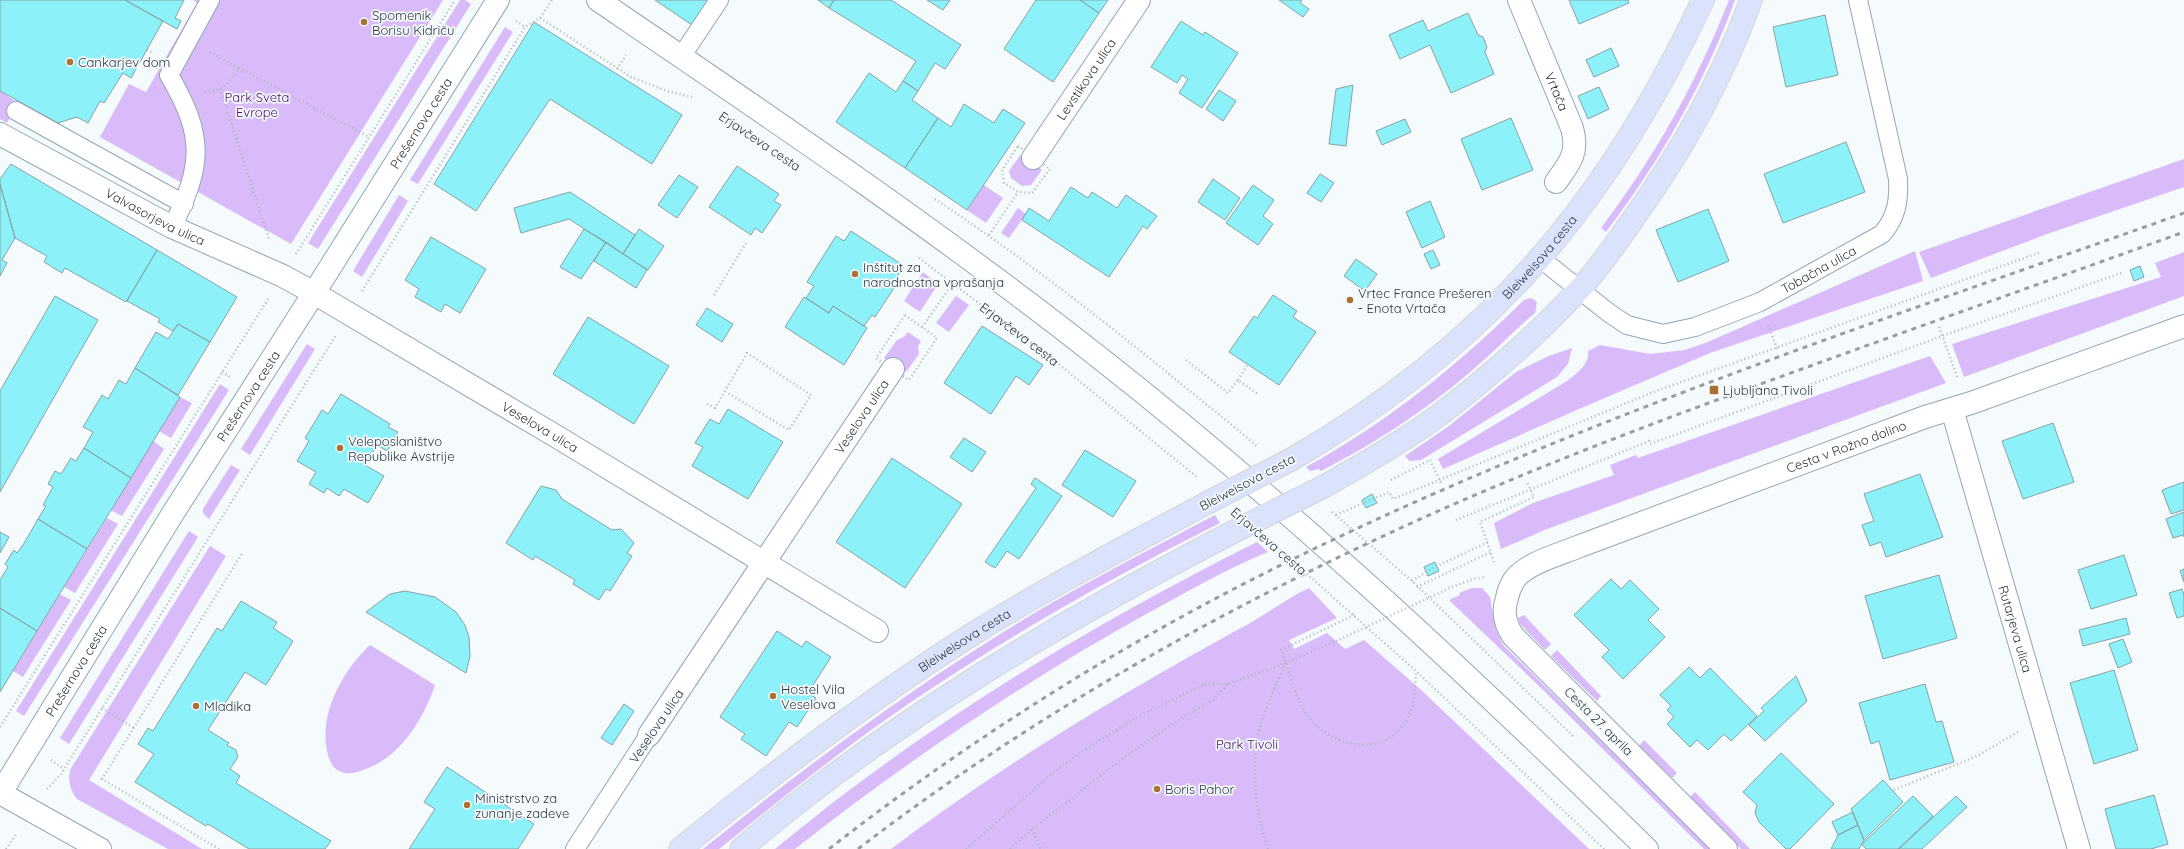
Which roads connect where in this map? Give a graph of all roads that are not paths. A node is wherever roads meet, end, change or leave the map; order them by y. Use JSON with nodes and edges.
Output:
{"nodes":[{"id":1,"x":210,"y":0,"type":"edge"},
{"id":2,"x":498,"y":0,"type":"edge"},
{"id":3,"x":598,"y":0,"type":"edge"},
{"id":4,"x":719,"y":0,"type":"edge"},
{"id":5,"x":1139,"y":0,"type":"edge"},
{"id":6,"x":1519,"y":0,"type":"edge"},
{"id":7,"x":1703,"y":0,"type":"edge"},
{"id":8,"x":1751,"y":0,"type":"edge"},
{"id":9,"x":1858,"y":0,"type":"edge"},
{"id":10,"x":681,"y":57,"type":"junction"},
{"id":11,"x":16,"y":112,"type":"dead end"},
{"id":12,"x":0,"y":134,"type":"edge"},
{"id":13,"x":1033,"y":158,"type":"dead end"},
{"id":14,"x":1556,"y":182,"type":"dead end"},
{"id":15,"x":184,"y":204,"type":"junction"},
{"id":16,"x":172,"y":227,"type":"junction"},
{"id":17,"x":1541,"y":260,"type":"junction"},
{"id":18,"x":1579,"y":290,"type":"junction"},
{"id":19,"x":314,"y":293,"type":"junction"},
{"id":20,"x":2184,"y":326,"type":"edge"},
{"id":21,"x":893,"y":369,"type":"road end"},
{"id":22,"x":1961,"y":406,"type":"junction"},
{"id":23,"x":764,"y":563,"type":"junction"},
{"id":24,"x":1514,"y":580,"type":"joint"},
{"id":25,"x":877,"y":631,"type":"dead end"},
{"id":26,"x":649,"y":735,"type":"joint"},
{"id":27,"x":0,"y":793,"type":"edge"},
{"id":28,"x":100,"y":849,"type":"edge"},
{"id":29,"x":575,"y":849,"type":"edge"},
{"id":30,"x":680,"y":849,"type":"edge"},
{"id":31,"x":741,"y":849,"type":"edge"},
{"id":32,"x":1647,"y":849,"type":"edge"},
{"id":33,"x":1726,"y":849,"type":"edge"},
{"id":34,"x":2079,"y":849,"type":"edge"}],
"edges":[{"from":1,"to":15,"type":"lane"},
{"from":2,"to":19,"type":"street","name":"Prešernova cesta"},
{"from":3,"to":10,"type":"street","name":"Erjavčeva cesta"},
{"from":4,"to":10,"type":"lane"},
{"from":5,"to":13,"type":"street","name":"Levstikova ulica"},
{"from":6,"to":14,"type":"street","name":"Vrtača"},
{"from":7,"to":17,"type":"main road","name":"Bleiweisova cesta"},
{"from":8,"to":18,"type":"main road"},
{"from":9,"to":18,"type":"lane","name":"Tobačna ulica"},
{"from":10,"to":32,"type":"street","name":"Erjavčeva cesta"},
{"from":11,"to":15,"type":"lane"},
{"from":12,"to":16,"type":"street","name":"Valvasorjeva ulica"},
{"from":15,"to":16,"type":"lane"},
{"from":16,"to":19,"type":"street","name":"Valvasorjeva ulica"},
{"from":17,"to":18,"type":"lane","name":"Tobačna ulica"},
{"from":17,"to":30,"type":"main road","name":"Bleiweisova cesta","bridge":true},
{"from":18,"to":31,"type":"main road","bridge":true},
{"from":19,"to":23,"type":"street","name":"Veselova ulica"},
{"from":19,"to":27,"type":"street","name":"Prešernova cesta"},
{"from":20,"to":22,"type":"street","name":"Cesta v Rožno dolino"},
{"from":21,"to":23,"type":"street","name":"Veselova ulica"},
{"from":22,"to":24,"type":"street","name":"Cesta v Rožno dolino"},
{"from":22,"to":34,"type":"street","name":"Rutarjeva ulica"},
{"from":23,"to":25,"type":"street","name":"Veselova ulica"},
{"from":23,"to":26,"type":"street","name":"Veselova ulica"},
{"from":24,"to":33,"type":"street","name":"Cesta 27. aprila"},
{"from":26,"to":29,"type":"lane","name":"Veselova ulica"},
{"from":27,"to":28,"type":"street"}]}
